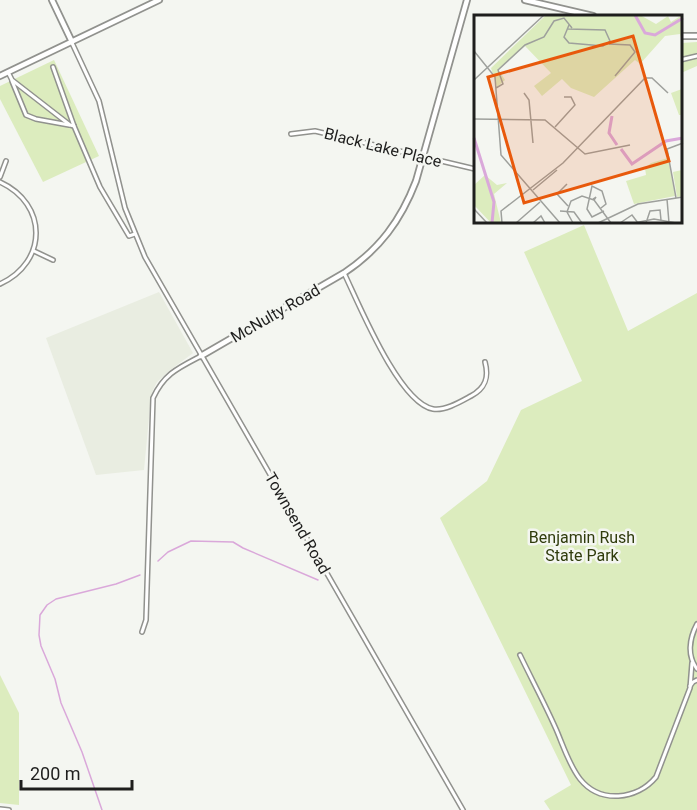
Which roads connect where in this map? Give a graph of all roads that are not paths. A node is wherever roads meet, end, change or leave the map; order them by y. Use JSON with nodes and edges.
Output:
{"nodes":[{"id":1,"x":52,"y":0,"type":"edge"},
{"id":2,"x":159,"y":0,"type":"edge"},
{"id":3,"x":467,"y":0,"type":"edge"},
{"id":4,"x":525,"y":0,"type":"edge"},
{"id":5,"x":589,"y":15,"type":"edge"},
{"id":6,"x":72,"y":42,"type":"junction"},
{"id":7,"x":697,"y":56,"type":"edge"},
{"id":8,"x":682,"y":60,"type":"edge"},
{"id":9,"x":53,"y":67,"type":"dead end"},
{"id":10,"x":8,"y":72,"type":"junction"},
{"id":11,"x":0,"y":75,"type":"edge"},
{"id":12,"x":12,"y":80,"type":"junction"},
{"id":13,"x":72,"y":125,"type":"junction"},
{"id":14,"x":291,"y":134,"type":"dead end"},
{"id":15,"x":422,"y":157,"type":"junction"},
{"id":16,"x":6,"y":161,"type":"dead end"},
{"id":17,"x":474,"y":170,"type":"edge"},
{"id":18,"x":0,"y":177,"type":"edge"},
{"id":19,"x":0,"y":182,"type":"edge"},
{"id":20,"x":135,"y":234,"type":"junction"},
{"id":21,"x":34,"y":251,"type":"junction"},
{"id":22,"x":53,"y":260,"type":"dead end"},
{"id":23,"x":344,"y":273,"type":"junction"},
{"id":24,"x":0,"y":284,"type":"edge"},
{"id":25,"x":201,"y":356,"type":"junction"},
{"id":26,"x":485,"y":362,"type":"dead end"},
{"id":27,"x":697,"y":624,"type":"edge"},
{"id":28,"x":142,"y":632,"type":"dead end"},
{"id":29,"x":520,"y":655,"type":"dead end"},
{"id":30,"x":692,"y":663,"type":"junction"},
{"id":31,"x":697,"y":669,"type":"edge"},
{"id":32,"x":697,"y":680,"type":"edge"},
{"id":33,"x":690,"y":688,"type":"junction"},
{"id":34,"x":0,"y":809,"type":"edge"},
{"id":35,"x":9,"y":810,"type":"edge"},
{"id":36,"x":463,"y":810,"type":"edge"}],
"edges":[{"from":1,"to":6,"type":"street","name":"Townsend Road"},
{"from":2,"to":6,"type":"street"},
{"from":3,"to":15,"type":"street","name":"McNulty Road"},
{"from":4,"to":5,"type":"street"},
{"from":6,"to":10,"type":"street"},
{"from":6,"to":20,"type":"street","name":"Townsend Road"},
{"from":7,"to":8,"type":"street"},
{"from":9,"to":13,"type":"street","name":"Townsend Road"},
{"from":10,"to":11,"type":"street"},
{"from":10,"to":12,"type":"street"},
{"from":12,"to":13,"type":"street"},
{"from":12,"to":13,"type":"street"},
{"from":13,"to":20,"type":"street","name":"Townsend Road"},
{"from":14,"to":15,"type":"street","name":"Black Lake Place"},
{"from":15,"to":17,"type":"street","name":"Black Lake Place"},
{"from":15,"to":23,"type":"street","name":"McNulty Road"},
{"from":16,"to":18,"type":"street"},
{"from":19,"to":21,"type":"street"},
{"from":20,"to":25,"type":"street","name":"Townsend Road"},
{"from":21,"to":22,"type":"street"},
{"from":21,"to":24,"type":"street"},
{"from":23,"to":25,"type":"street","name":"McNulty Road"},
{"from":23,"to":26,"type":"street"},
{"from":25,"to":28,"type":"street","name":"McNulty Road"},
{"from":25,"to":36,"type":"street","name":"Townsend Road"},
{"from":27,"to":30,"type":"street"},
{"from":29,"to":33,"type":"street"},
{"from":30,"to":31,"type":"street"},
{"from":30,"to":33,"type":"street"},
{"from":32,"to":33,"type":"street"},
{"from":34,"to":35,"type":"street"}]}
